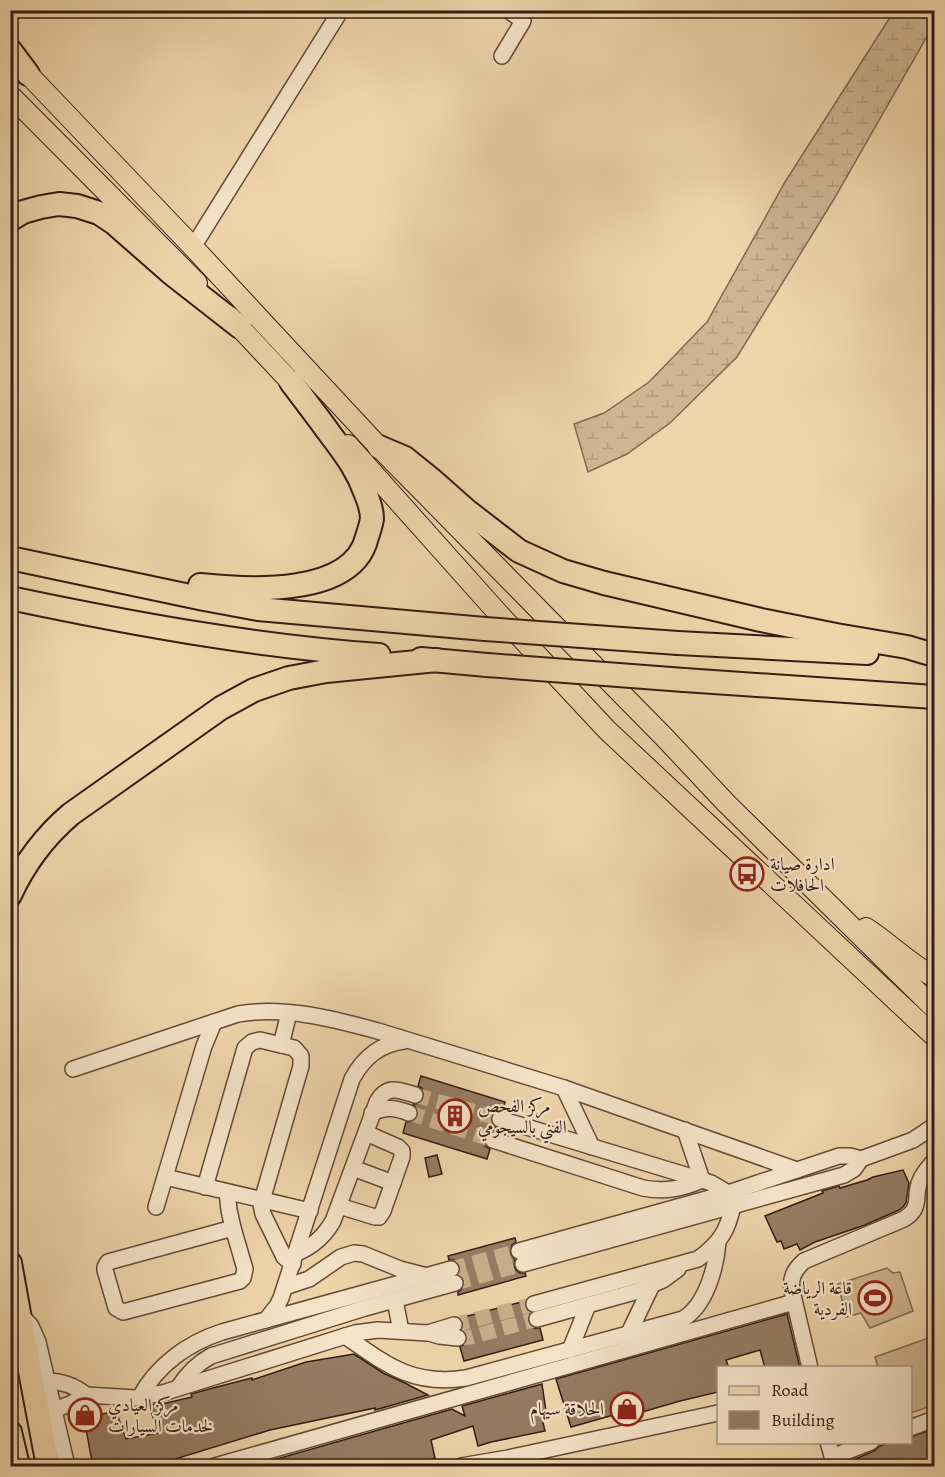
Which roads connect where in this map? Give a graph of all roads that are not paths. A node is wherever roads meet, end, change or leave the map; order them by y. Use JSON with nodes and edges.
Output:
{"nodes":[{"id":1,"x":340,"y":10,"type":"edge"},
{"id":2,"x":508,"y":10,"type":"edge"},
{"id":3,"x":10,"y":50,"type":"edge"},
{"id":4,"x":501,"y":56,"type":"dead end"},
{"id":5,"x":10,"y":59,"type":"edge"},
{"id":6,"x":28,"y":74,"type":"junction"},
{"id":7,"x":10,"y":95,"type":"edge"},
{"id":8,"x":10,"y":220,"type":"edge"},
{"id":9,"x":193,"y":247,"type":"junction"},
{"id":10,"x":240,"y":327,"type":"junction"},
{"id":11,"x":291,"y":382,"type":"junction"},
{"id":12,"x":379,"y":447,"type":"junction"},
{"id":13,"x":10,"y":558,"type":"edge"},
{"id":14,"x":111,"y":580,"type":"junction"},
{"id":15,"x":10,"y":598,"type":"edge"},
{"id":16,"x":934,"y":656,"type":"edge"},
{"id":17,"x":436,"y":660,"type":"junction"},
{"id":18,"x":870,"y":693,"type":"junction"},
{"id":19,"x":934,"y":697,"type":"edge"},
{"id":20,"x":934,"y":709,"type":"edge"},
{"id":21,"x":10,"y":895,"type":"edge"},
{"id":22,"x":825,"y":900,"type":"junction"},
{"id":23,"x":934,"y":977,"type":"edge"},
{"id":24,"x":934,"y":1008,"type":"edge"},
{"id":25,"x":289,"y":1013,"type":"junction"},
{"id":26,"x":214,"y":1022,"type":"junction"},
{"id":27,"x":934,"y":1036,"type":"edge"},
{"id":28,"x":407,"y":1041,"type":"junction"},
{"id":29,"x":281,"y":1045,"type":"junction"},
{"id":30,"x":73,"y":1069,"type":"dead end"},
{"id":31,"x":564,"y":1088,"type":"junction"},
{"id":32,"x":415,"y":1095,"type":"tunnel mouth"},
{"id":33,"x":372,"y":1113,"type":"junction"},
{"id":34,"x":410,"y":1113,"type":"tunnel mouth"},
{"id":35,"x":500,"y":1119,"type":"tunnel mouth"},
{"id":36,"x":934,"y":1126,"type":"edge"},
{"id":37,"x":685,"y":1130,"type":"junction"},
{"id":38,"x":366,"y":1133,"type":"junction"},
{"id":39,"x":493,"y":1140,"type":"tunnel mouth"},
{"id":40,"x":592,"y":1147,"type":"junction"},
{"id":41,"x":861,"y":1159,"type":"junction"},
{"id":42,"x":934,"y":1161,"type":"edge"},
{"id":43,"x":353,"y":1168,"type":"junction"},
{"id":44,"x":797,"y":1170,"type":"junction"},
{"id":45,"x":165,"y":1177,"type":"junction"},
{"id":46,"x":702,"y":1180,"type":"junction"},
{"id":47,"x":393,"y":1183,"type":"junction"},
{"id":48,"x":205,"y":1187,"type":"junction"},
{"id":49,"x":227,"y":1192,"type":"junction"},
{"id":50,"x":731,"y":1199,"type":"junction"},
{"id":51,"x":262,"y":1200,"type":"junction"},
{"id":52,"x":339,"y":1206,"type":"junction"},
{"id":53,"x":156,"y":1207,"type":"dead end"},
{"id":54,"x":310,"y":1211,"type":"junction"},
{"id":55,"x":233,"y":1228,"type":"junction"},
{"id":56,"x":718,"y":1242,"type":"junction"},
{"id":57,"x":521,"y":1257,"type":"tunnel mouth"},
{"id":58,"x":295,"y":1258,"type":"junction"},
{"id":59,"x":10,"y":1263,"type":"edge"},
{"id":60,"x":684,"y":1263,"type":"junction"},
{"id":61,"x":427,"y":1276,"type":"junction"},
{"id":62,"x":285,"y":1287,"type":"junction"},
{"id":63,"x":651,"y":1287,"type":"junction"},
{"id":64,"x":395,"y":1300,"type":"junction"},
{"id":65,"x":794,"y":1302,"type":"junction"},
{"id":66,"x":588,"y":1305,"type":"junction"},
{"id":67,"x":19,"y":1313,"type":"junction"},
{"id":68,"x":266,"y":1320,"type":"junction"},
{"id":69,"x":401,"y":1331,"type":"junction"},
{"id":70,"x":456,"y":1332,"type":"tunnel mouth"},
{"id":71,"x":628,"y":1335,"type":"junction"},
{"id":72,"x":345,"y":1336,"type":"junction"},
{"id":73,"x":570,"y":1350,"type":"junction"},
{"id":74,"x":810,"y":1366,"type":"edge"},
{"id":75,"x":46,"y":1381,"type":"junction"},
{"id":76,"x":178,"y":1389,"type":"junction"},
{"id":77,"x":86,"y":1395,"type":"junction"},
{"id":78,"x":140,"y":1397,"type":"junction"},
{"id":79,"x":53,"y":1410,"type":"junction"},
{"id":80,"x":717,"y":1413,"type":"edge"},
{"id":81,"x":934,"y":1419,"type":"edge"},
{"id":82,"x":912,"y":1427,"type":"edge"},
{"id":83,"x":10,"y":1432,"type":"edge"},
{"id":84,"x":868,"y":1444,"type":"edge"},
{"id":85,"x":832,"y":1455,"type":"edge"},
{"id":86,"x":510,"y":1462,"type":"edge"},
{"id":87,"x":18,"y":1467,"type":"edge"},
{"id":88,"x":48,"y":1467,"type":"edge"},
{"id":89,"x":67,"y":1467,"type":"edge"},
{"id":90,"x":215,"y":1467,"type":"edge"},
{"id":91,"x":461,"y":1467,"type":"edge"}],
"edges":[{"from":1,"to":9,"type":"street"},
{"from":2,"to":4,"type":"street"},
{"from":3,"to":6,"type":"highway"},
{"from":5,"to":6,"type":"main road"},
{"from":6,"to":9,"type":"main road"},
{"from":7,"to":10,"type":"main road"},
{"from":8,"to":10,"type":"highway"},
{"from":9,"to":12,"type":"main road"},
{"from":10,"to":11,"type":"main road"},
{"from":11,"to":14,"type":"highway"},
{"from":11,"to":27,"type":"main road"},
{"from":12,"to":16,"type":"highway"},
{"from":12,"to":22,"type":"main road"},
{"from":13,"to":14,"type":"highway"},
{"from":14,"to":16,"type":"highway","bridge":true},
{"from":15,"to":17,"type":"highway"},
{"from":17,"to":18,"type":"highway","bridge":true},
{"from":17,"to":21,"type":"highway"},
{"from":18,"to":19,"type":"highway"},
{"from":18,"to":20,"type":"highway"},
{"from":22,"to":23,"type":"main road"},
{"from":22,"to":24,"type":"main road"},
{"from":25,"to":26,"type":"street"},
{"from":25,"to":28,"type":"street"},
{"from":25,"to":29,"type":"street"},
{"from":26,"to":30,"type":"street"},
{"from":26,"to":45,"type":"street"},
{"from":28,"to":31,"type":"street"},
{"from":28,"to":54,"type":"street"},
{"from":29,"to":48,"type":"street"},
{"from":29,"to":51,"type":"street"},
{"from":31,"to":37,"type":"street"},
{"from":31,"to":40,"type":"street"},
{"from":32,"to":33,"type":"street"},
{"from":33,"to":34,"type":"street"},
{"from":33,"to":38,"type":"street"},
{"from":35,"to":40,"type":"street"},
{"from":36,"to":41,"type":"street"},
{"from":37,"to":44,"type":"street"},
{"from":37,"to":46,"type":"street"},
{"from":38,"to":43,"type":"street"},
{"from":38,"to":47,"type":"street"},
{"from":39,"to":46,"type":"street"},
{"from":40,"to":46,"type":"street"},
{"from":41,"to":44,"type":"street"},
{"from":41,"to":50,"type":"street"},
{"from":42,"to":65,"type":"street"},
{"from":43,"to":47,"type":"street"},
{"from":43,"to":52,"type":"street"},
{"from":44,"to":50,"type":"street"},
{"from":45,"to":48,"type":"street"},
{"from":45,"to":53,"type":"street"},
{"from":46,"to":50,"type":"street"},
{"from":47,"to":52,"type":"street"},
{"from":48,"to":49,"type":"street"},
{"from":49,"to":51,"type":"street"},
{"from":49,"to":55,"type":"street"},
{"from":50,"to":56,"type":"street"},
{"from":50,"to":57,"type":"street"},
{"from":51,"to":54,"type":"street"},
{"from":51,"to":58,"type":"street"},
{"from":52,"to":58,"type":"street"},
{"from":54,"to":58,"type":"street"},
{"from":55,"to":55,"type":"street"},
{"from":56,"to":60,"type":"street"},
{"from":56,"to":71,"type":"street"},
{"from":58,"to":62,"type":"street"},
{"from":59,"to":67,"type":"highway"},
{"from":60,"to":63,"type":"street"},
{"from":60,"to":66,"type":"street"},
{"from":61,"to":62,"type":"street"},
{"from":61,"to":64,"type":"street"},
{"from":61,"to":68,"type":"street"},
{"from":62,"to":68,"type":"street"},
{"from":63,"to":66,"type":"street"},
{"from":63,"to":71,"type":"street"},
{"from":64,"to":69,"type":"street"},
{"from":64,"to":76,"type":"street"},
{"from":65,"to":74,"type":"street"},
{"from":65,"to":90,"type":"street"},
{"from":66,"to":73,"type":"street"},
{"from":67,"to":75,"type":"street"},
{"from":67,"to":88,"type":"highway"},
{"from":68,"to":78,"type":"street"},
{"from":69,"to":70,"type":"street"},
{"from":69,"to":72,"type":"street"},
{"from":71,"to":73,"type":"street"},
{"from":72,"to":73,"type":"street"},
{"from":72,"to":76,"type":"street"},
{"from":75,"to":77,"type":"street"},
{"from":75,"to":79,"type":"street"},
{"from":76,"to":78,"type":"street"},
{"from":77,"to":78,"type":"street"},
{"from":77,"to":79,"type":"street"},
{"from":79,"to":89,"type":"street"},
{"from":80,"to":86,"type":"street"},
{"from":81,"to":82,"type":"street"},
{"from":83,"to":87,"type":"highway"},
{"from":84,"to":85,"type":"street"},
{"from":86,"to":91,"type":"street"}]}
